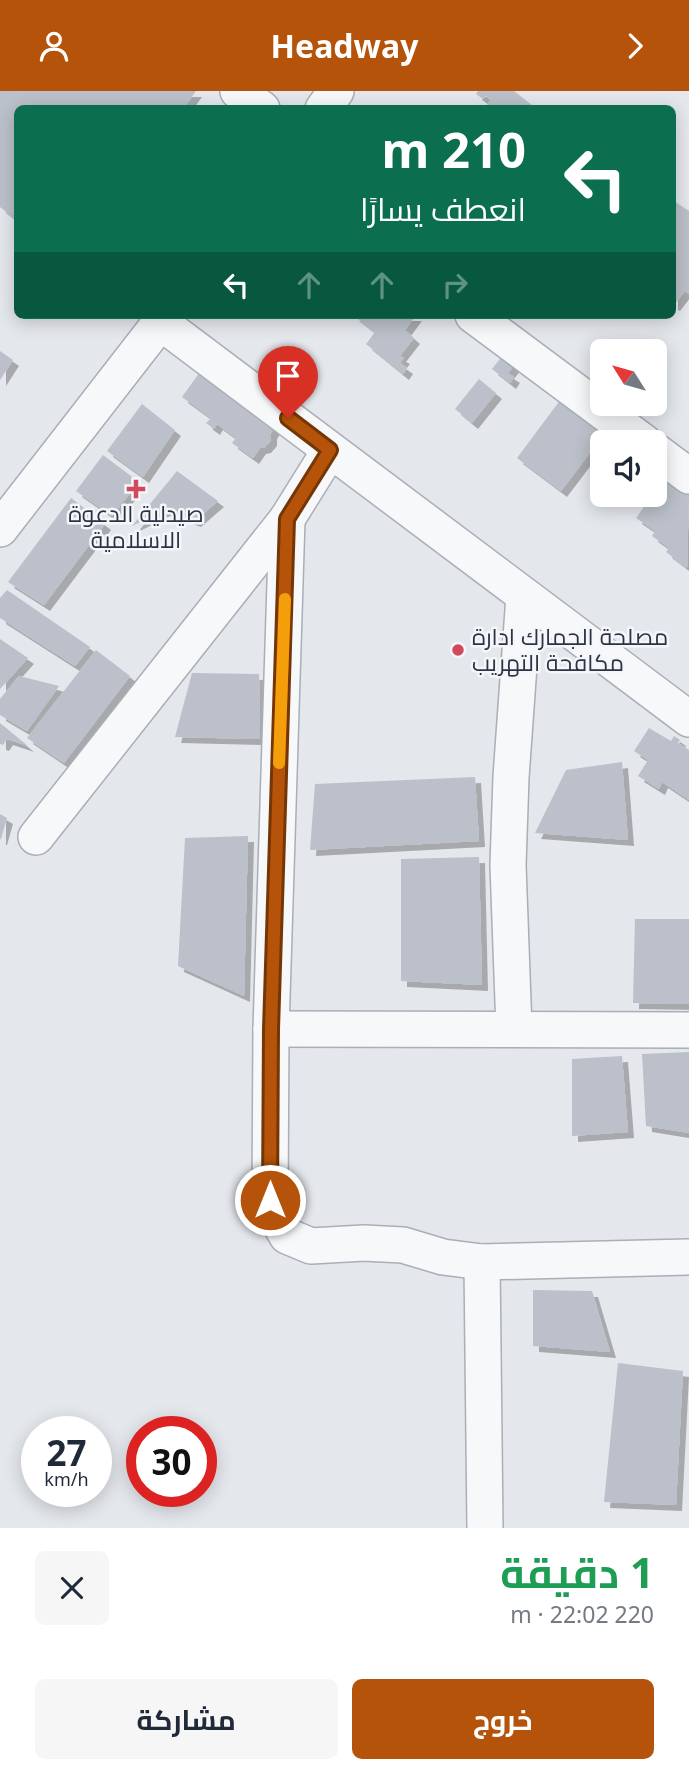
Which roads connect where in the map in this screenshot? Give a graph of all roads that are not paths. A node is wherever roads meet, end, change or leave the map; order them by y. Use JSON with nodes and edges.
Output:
{"nodes":[{"id":1,"x":238,"y":91,"type":"edge"},
{"id":2,"x":257,"y":105,"type":"edge"},
{"id":3,"x":163,"y":319,"type":"edge"},
{"id":4,"x":478,"y":319,"type":"edge"},
{"id":5,"x":628,"y":430,"type":"edge"},
{"id":6,"x":330,"y":450,"type":"junction"},
{"id":7,"x":667,"y":460,"type":"edge"},
{"id":8,"x":689,"y":476,"type":"edge"},
{"id":9,"x":287,"y":519,"type":"junction"},
{"id":10,"x":0,"y":529,"type":"edge"},
{"id":11,"x":524,"y":596,"type":"junction"},
{"id":12,"x":689,"y":719,"type":"edge"},
{"id":13,"x":36,"y":837,"type":"dead end"},
{"id":14,"x":271,"y":1029,"type":"junction"},
{"id":15,"x":513,"y":1029,"type":"junction"},
{"id":16,"x":689,"y":1030,"type":"edge"},
{"id":17,"x":689,"y":1257,"type":"edge"},
{"id":18,"x":482,"y":1262,"type":"junction"},
{"id":19,"x":485,"y":1528,"type":"edge"}],
"edges":[{"from":1,"to":2,"type":"street"},
{"from":3,"to":6,"type":"street"},
{"from":3,"to":10,"type":"street"},
{"from":4,"to":5,"type":"street"},
{"from":6,"to":9,"type":"street"},
{"from":6,"to":11,"type":"street"},
{"from":7,"to":8,"type":"street"},
{"from":9,"to":13,"type":"street"},
{"from":9,"to":14,"type":"street"},
{"from":11,"to":12,"type":"street"},
{"from":11,"to":15,"type":"street"},
{"from":14,"to":15,"type":"street"},
{"from":14,"to":18,"type":"street"},
{"from":15,"to":16,"type":"street"},
{"from":17,"to":18,"type":"street"},
{"from":18,"to":19,"type":"street"}]}
